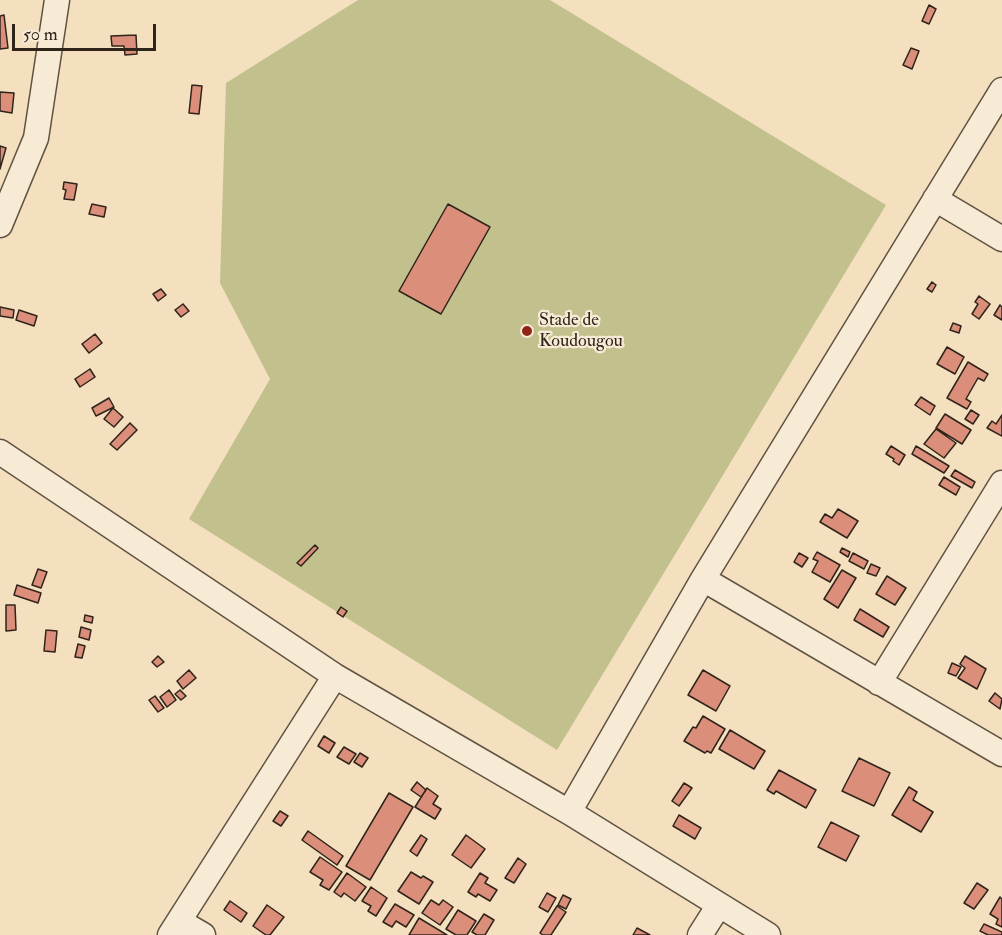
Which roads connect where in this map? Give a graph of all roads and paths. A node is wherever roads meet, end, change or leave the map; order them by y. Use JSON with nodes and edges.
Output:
{"nodes":[{"id":1,"x":57,"y":0,"type":"edge"},
{"id":2,"x":1002,"y":90,"type":"edge"},
{"id":3,"x":935,"y":199,"type":"junction"},
{"id":4,"x":0,"y":225,"type":"edge"},
{"id":5,"x":1002,"y":239,"type":"edge"},
{"id":6,"x":0,"y":453,"type":"edge"},
{"id":7,"x":1002,"y":483,"type":"edge"},
{"id":8,"x":703,"y":579,"type":"junction"},
{"id":9,"x":336,"y":676,"type":"junction"},
{"id":10,"x":879,"y":683,"type":"junction"},
{"id":11,"x":1002,"y":754,"type":"edge"},
{"id":12,"x":569,"y":812,"type":"junction"},
{"id":13,"x":719,"y":905,"type":"junction"},
{"id":14,"x":175,"y":928,"type":"edge"},
{"id":15,"x":203,"y":935,"type":"edge"},
{"id":16,"x":700,"y":935,"type":"edge"},
{"id":17,"x":768,"y":935,"type":"edge"}],
"edges":[{"from":1,"to":4,"type":"street"},
{"from":2,"to":3,"type":"street"},
{"from":3,"to":5,"type":"street"},
{"from":3,"to":8,"type":"street"},
{"from":6,"to":9,"type":"street"},
{"from":7,"to":10,"type":"street"},
{"from":8,"to":10,"type":"street"},
{"from":8,"to":12,"type":"street"},
{"from":9,"to":12,"type":"street"},
{"from":9,"to":14,"type":"street"},
{"from":10,"to":11,"type":"street"},
{"from":12,"to":13,"type":"street"},
{"from":13,"to":16,"type":"street"},
{"from":13,"to":17,"type":"street"},
{"from":14,"to":15,"type":"street"}]}
